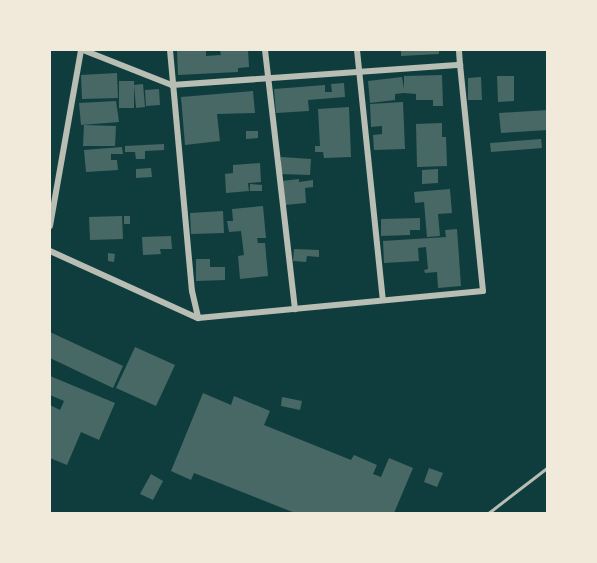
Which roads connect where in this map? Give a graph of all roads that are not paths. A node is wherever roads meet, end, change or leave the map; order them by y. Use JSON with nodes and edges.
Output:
{"nodes":[{"id":1,"x":82,"y":50,"type":"edge"},
{"id":2,"x":170,"y":50,"type":"edge"},
{"id":3,"x":265,"y":50,"type":"edge"},
{"id":4,"x":357,"y":50,"type":"edge"},
{"id":5,"x":459,"y":50,"type":"edge"},
{"id":6,"x":460,"y":65,"type":"junction"},
{"id":7,"x":359,"y":71,"type":"junction"},
{"id":8,"x":267,"y":77,"type":"junction"},
{"id":9,"x":172,"y":85,"type":"junction"},
{"id":10,"x":50,"y":226,"type":"edge"},
{"id":11,"x":50,"y":251,"type":"edge"},
{"id":12,"x":383,"y":300,"type":"junction"},
{"id":13,"x":295,"y":309,"type":"junction"},
{"id":14,"x":198,"y":318,"type":"junction"},
{"id":15,"x":548,"y":467,"type":"edge"},
{"id":16,"x":488,"y":513,"type":"edge"}],
"edges":[{"from":1,"to":9,"type":"street"},
{"from":1,"to":10,"type":"street"},
{"from":2,"to":9,"type":"street"},
{"from":3,"to":8,"type":"street"},
{"from":4,"to":7,"type":"street"},
{"from":5,"to":6,"type":"street"},
{"from":6,"to":7,"type":"street"},
{"from":6,"to":12,"type":"street"},
{"from":7,"to":8,"type":"street"},
{"from":7,"to":12,"type":"street"},
{"from":8,"to":9,"type":"street"},
{"from":8,"to":13,"type":"street"},
{"from":9,"to":14,"type":"street"},
{"from":11,"to":14,"type":"street"},
{"from":12,"to":13,"type":"street"},
{"from":13,"to":14,"type":"street"},
{"from":15,"to":16,"type":"lane"}]}
